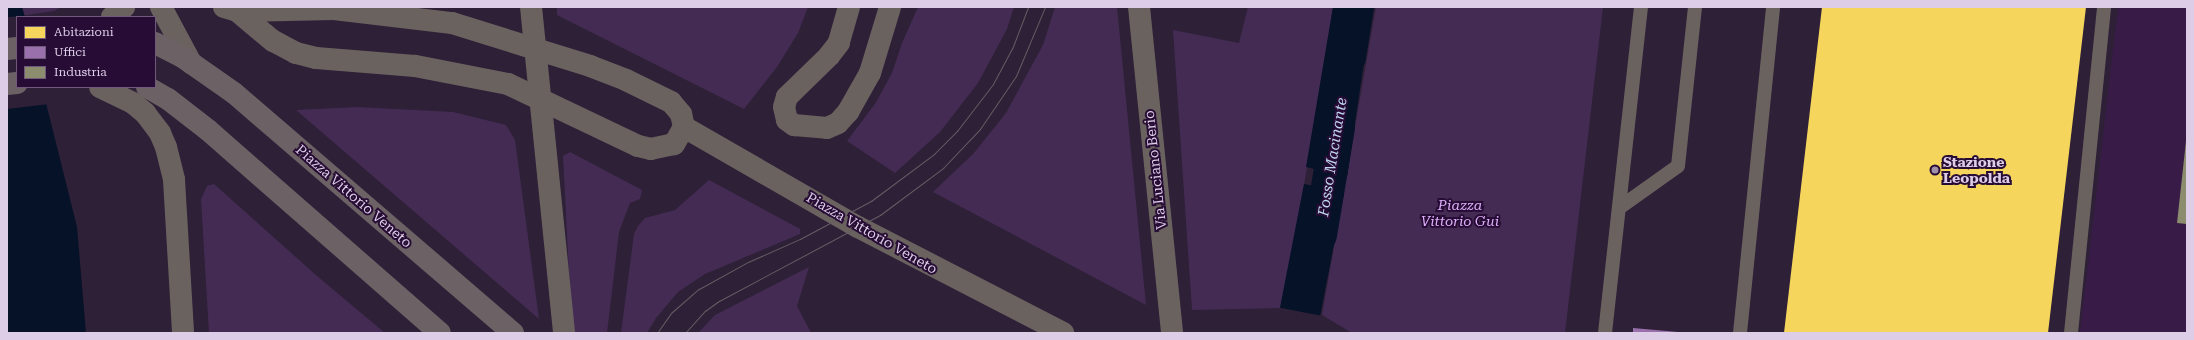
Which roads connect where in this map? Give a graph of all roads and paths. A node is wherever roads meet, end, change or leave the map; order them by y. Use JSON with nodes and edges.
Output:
{"nodes":[{"id":1,"x":161,"y":7,"type":"edge"},
{"id":2,"x":531,"y":7,"type":"edge"},
{"id":3,"x":849,"y":7,"type":"edge"},
{"id":4,"x":890,"y":7,"type":"edge"},
{"id":5,"x":1139,"y":7,"type":"edge"},
{"id":6,"x":1641,"y":7,"type":"edge"},
{"id":7,"x":1695,"y":7,"type":"edge"},
{"id":8,"x":1773,"y":7,"type":"edge"},
{"id":9,"x":2104,"y":7,"type":"edge"},
{"id":10,"x":231,"y":9,"type":"edge"},
{"id":11,"x":156,"y":44,"type":"edge"},
{"id":12,"x":536,"y":49,"type":"junction"},
{"id":13,"x":192,"y":63,"type":"junction"},
{"id":14,"x":149,"y":88,"type":"edge"},
{"id":15,"x":108,"y":91,"type":"edge"},
{"id":16,"x":540,"y":98,"type":"junction"},
{"id":17,"x":684,"y":127,"type":"junction"},
{"id":18,"x":1619,"y":208,"type":"junction"},
{"id":19,"x":183,"y":333,"type":"edge"},
{"id":20,"x":440,"y":333,"type":"edge"},
{"id":21,"x":513,"y":333,"type":"edge"},
{"id":22,"x":564,"y":333,"type":"edge"},
{"id":23,"x":1063,"y":333,"type":"edge"},
{"id":24,"x":1172,"y":333,"type":"edge"},
{"id":25,"x":1605,"y":333,"type":"edge"},
{"id":26,"x":1740,"y":333,"type":"edge"},
{"id":27,"x":2071,"y":333,"type":"edge"}],
"edges":[{"from":1,"to":13,"type":"street","name":"Piazza Vittorio Veneto"},
{"from":2,"to":12,"type":"street"},
{"from":3,"to":4,"type":"street"},
{"from":5,"to":24,"type":"street","name":"Via Luciano Berio"},
{"from":6,"to":18,"type":"lane"},
{"from":7,"to":18,"type":"lane"},
{"from":8,"to":26,"type":"lane"},
{"from":9,"to":27,"type":"lane"},
{"from":10,"to":12,"type":"street"},
{"from":10,"to":16,"type":"street"},
{"from":11,"to":13,"type":"main road","name":"Piazza Vittorio Veneto"},
{"from":12,"to":16,"type":"street"},
{"from":12,"to":17,"type":"street"},
{"from":13,"to":21,"type":"main road","name":"Piazza Vittorio Veneto"},
{"from":14,"to":20,"type":"main road"},
{"from":15,"to":19,"type":"street"},
{"from":16,"to":17,"type":"street"},
{"from":16,"to":22,"type":"street"},
{"from":17,"to":23,"type":"street","name":"Piazza Vittorio Veneto"},
{"from":18,"to":25,"type":"lane"}]}
